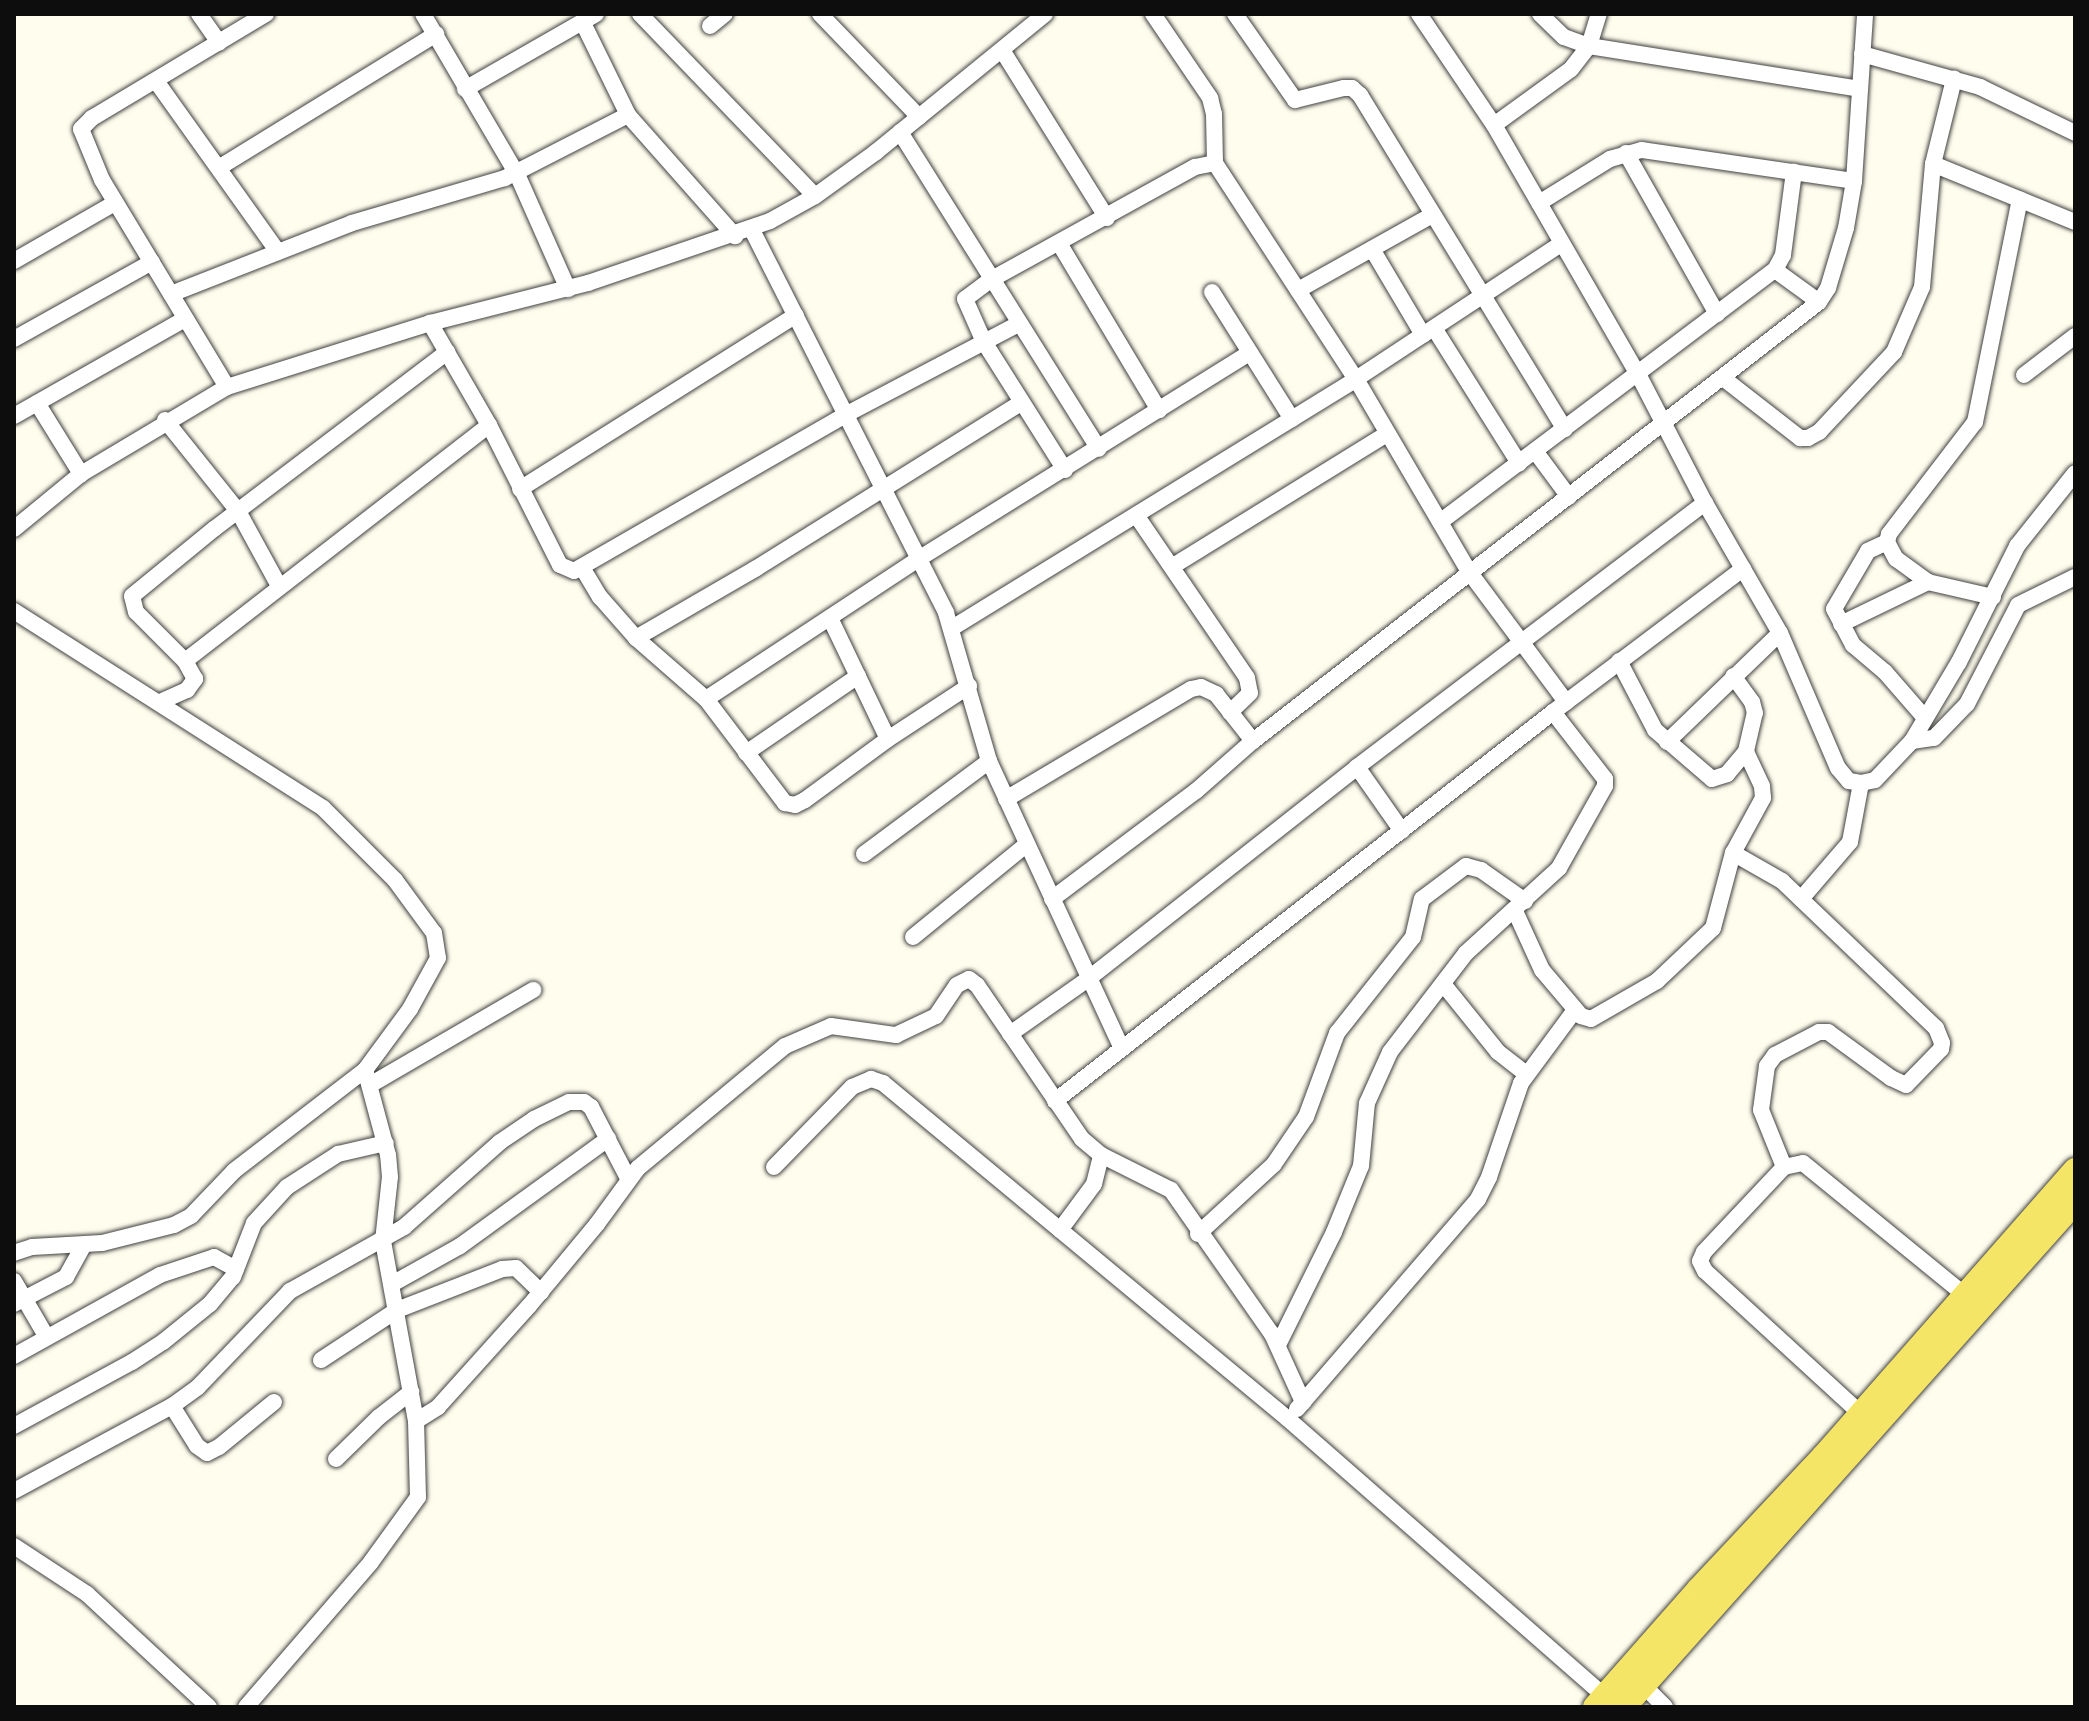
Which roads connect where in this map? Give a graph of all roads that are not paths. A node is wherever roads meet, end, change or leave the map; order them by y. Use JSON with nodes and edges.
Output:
{"nodes":[{"id":1,"x":199,"y":14,"type":"edge"},
{"id":2,"x":266,"y":14,"type":"edge"},
{"id":3,"x":640,"y":14,"type":"edge"},
{"id":4,"x":725,"y":14,"type":"edge"},
{"id":5,"x":820,"y":14,"type":"edge"},
{"id":6,"x":1045,"y":14,"type":"edge"},
{"id":7,"x":1153,"y":14,"type":"edge"},
{"id":8,"x":1235,"y":14,"type":"edge"},
{"id":9,"x":1419,"y":14,"type":"edge"},
{"id":10,"x":1540,"y":14,"type":"edge"},
{"id":11,"x":1599,"y":14,"type":"edge"},
{"id":12,"x":1865,"y":14,"type":"edge"},
{"id":13,"x":427,"y":15,"type":"edge"},
{"id":14,"x":589,"y":19,"type":"edge"},
{"id":15,"x":710,"y":26,"type":"dead end"},
{"id":16,"x":436,"y":34,"type":"junction"},
{"id":17,"x":219,"y":43,"type":"junction"},
{"id":18,"x":1589,"y":46,"type":"junction"},
{"id":19,"x":1002,"y":50,"type":"junction"},
{"id":20,"x":1862,"y":54,"type":"junction"},
{"id":21,"x":1954,"y":79,"type":"junction"},
{"id":22,"x":156,"y":81,"type":"junction"},
{"id":23,"x":465,"y":89,"type":"junction"},
{"id":24,"x":1860,"y":89,"type":"junction"},
{"id":25,"x":628,"y":115,"type":"junction"},
{"id":26,"x":919,"y":117,"type":"junction"},
{"id":27,"x":1494,"y":125,"type":"junction"},
{"id":28,"x":900,"y":132,"type":"junction"},
{"id":29,"x":2075,"y":133,"type":"edge"},
{"id":30,"x":1626,"y":153,"type":"junction"},
{"id":31,"x":1215,"y":163,"type":"junction"},
{"id":32,"x":1933,"y":164,"type":"junction"},
{"id":33,"x":220,"y":167,"type":"junction"},
{"id":34,"x":1794,"y":172,"type":"junction"},
{"id":35,"x":517,"y":174,"type":"junction"},
{"id":36,"x":1854,"y":181,"type":"junction"},
{"id":37,"x":815,"y":196,"type":"junction"},
{"id":38,"x":2020,"y":199,"type":"junction"},
{"id":39,"x":115,"y":203,"type":"junction"},
{"id":40,"x":1539,"y":203,"type":"junction"},
{"id":41,"x":1432,"y":215,"type":"junction"},
{"id":42,"x":1107,"y":218,"type":"junction"},
{"id":43,"x":2075,"y":222,"type":"edge"},
{"id":44,"x":743,"y":233,"type":"junction"},
{"id":45,"x":1059,"y":243,"type":"junction"},
{"id":46,"x":1561,"y":244,"type":"junction"},
{"id":47,"x":1372,"y":249,"type":"junction"},
{"id":48,"x":278,"y":252,"type":"junction"},
{"id":49,"x":14,"y":261,"type":"edge"},
{"id":50,"x":152,"y":262,"type":"junction"},
{"id":51,"x":1775,"y":270,"type":"junction"},
{"id":52,"x":992,"y":279,"type":"junction"},
{"id":53,"x":568,"y":289,"type":"junction"},
{"id":54,"x":1298,"y":290,"type":"junction"},
{"id":55,"x":1212,"y":292,"type":"dead end"},
{"id":56,"x":171,"y":294,"type":"junction"},
{"id":57,"x":1483,"y":296,"type":"junction"},
{"id":58,"x":1819,"y":302,"type":"junction"},
{"id":59,"x":1717,"y":314,"type":"junction"},
{"id":60,"x":796,"y":315,"type":"junction"},
{"id":61,"x":185,"y":319,"type":"junction"},
{"id":62,"x":430,"y":323,"type":"junction"},
{"id":63,"x":1020,"y":323,"type":"junction"},
{"id":64,"x":1428,"y":332,"type":"junction"},
{"id":65,"x":2075,"y":336,"type":"edge"},
{"id":66,"x":14,"y":339,"type":"edge"},
{"id":67,"x":984,"y":342,"type":"junction"},
{"id":68,"x":447,"y":352,"type":"junction"},
{"id":69,"x":1249,"y":353,"type":"junction"},
{"id":70,"x":1638,"y":374,"type":"junction"},
{"id":71,"x":2024,"y":375,"type":"dead end"},
{"id":72,"x":1723,"y":378,"type":"junction"},
{"id":73,"x":1356,"y":379,"type":"junction"},
{"id":74,"x":227,"y":387,"type":"junction"},
{"id":75,"x":37,"y":403,"type":"junction"},
{"id":76,"x":1021,"y":403,"type":"junction"},
{"id":77,"x":1159,"y":410,"type":"junction"},
{"id":78,"x":847,"y":414,"type":"junction"},
{"id":79,"x":14,"y":416,"type":"edge"},
{"id":80,"x":1292,"y":419,"type":"junction"},
{"id":81,"x":165,"y":420,"type":"junction"},
{"id":82,"x":1664,"y":424,"type":"junction"},
{"id":83,"x":489,"y":425,"type":"junction"},
{"id":84,"x":1565,"y":429,"type":"junction"},
{"id":85,"x":1387,"y":434,"type":"junction"},
{"id":86,"x":1099,"y":449,"type":"junction"},
{"id":87,"x":1535,"y":451,"type":"junction"},
{"id":88,"x":1519,"y":463,"type":"junction"},
{"id":89,"x":1065,"y":470,"type":"junction"},
{"id":90,"x":2075,"y":473,"type":"edge"},
{"id":91,"x":81,"y":474,"type":"junction"},
{"id":92,"x":520,"y":489,"type":"junction"},
{"id":93,"x":885,"y":489,"type":"junction"},
{"id":94,"x":1569,"y":497,"type":"junction"},
{"id":95,"x":1705,"y":503,"type":"junction"},
{"id":96,"x":238,"y":511,"type":"junction"},
{"id":97,"x":1136,"y":515,"type":"junction"},
{"id":98,"x":1440,"y":522,"type":"junction"},
{"id":99,"x":14,"y":529,"type":"edge"},
{"id":100,"x":1887,"y":542,"type":"junction"},
{"id":101,"x":920,"y":558,"type":"junction"},
{"id":102,"x":1173,"y":566,"type":"junction"},
{"id":103,"x":583,"y":569,"type":"junction"},
{"id":104,"x":1743,"y":569,"type":"junction"},
{"id":105,"x":1470,"y":573,"type":"junction"},
{"id":106,"x":2075,"y":577,"type":"edge"},
{"id":107,"x":1928,"y":582,"type":"junction"},
{"id":108,"x":279,"y":586,"type":"junction"},
{"id":109,"x":1993,"y":597,"type":"junction"},
{"id":110,"x":14,"y":611,"type":"edge"},
{"id":111,"x":830,"y":618,"type":"junction"},
{"id":112,"x":1841,"y":624,"type":"junction"},
{"id":113,"x":952,"y":628,"type":"junction"},
{"id":114,"x":1780,"y":633,"type":"junction"},
{"id":115,"x":636,"y":638,"type":"junction"},
{"id":116,"x":1522,"y":642,"type":"junction"},
{"id":117,"x":185,"y":661,"type":"junction"},
{"id":118,"x":1619,"y":661,"type":"junction"},
{"id":119,"x":858,"y":676,"type":"junction"},
{"id":120,"x":1733,"y":676,"type":"junction"},
{"id":121,"x":969,"y":686,"type":"junction"},
{"id":122,"x":706,"y":699,"type":"junction"},
{"id":123,"x":160,"y":702,"type":"junction"},
{"id":124,"x":1559,"y":707,"type":"junction"},
{"id":125,"x":1230,"y":712,"type":"junction"},
{"id":126,"x":1925,"y":718,"type":"junction"},
{"id":127,"x":888,"y":739,"type":"junction"},
{"id":128,"x":1253,"y":741,"type":"junction"},
{"id":129,"x":1912,"y":741,"type":"junction"},
{"id":130,"x":1667,"y":742,"type":"junction"},
{"id":131,"x":1746,"y":751,"type":"junction"},
{"id":132,"x":746,"y":753,"type":"junction"},
{"id":133,"x":989,"y":761,"type":"junction"},
{"id":134,"x":1357,"y":767,"type":"junction"},
{"id":135,"x":1861,"y":783,"type":"junction"},
{"id":136,"x":1006,"y":799,"type":"junction"},
{"id":137,"x":1402,"y":831,"type":"junction"},
{"id":138,"x":1027,"y":844,"type":"junction"},
{"id":139,"x":1733,"y":853,"type":"junction"},
{"id":140,"x":864,"y":854,"type":"dead end"},
{"id":141,"x":1052,"y":899,"type":"junction"},
{"id":142,"x":1801,"y":899,"type":"junction"},
{"id":143,"x":1520,"y":906,"type":"junction"},
{"id":144,"x":913,"y":937,"type":"dead end"},
{"id":145,"x":1088,"y":979,"type":"junction"},
{"id":146,"x":1444,"y":985,"type":"junction"},
{"id":147,"x":533,"y":990,"type":"dead end"},
{"id":148,"x":1575,"y":1010,"type":"junction"},
{"id":149,"x":1010,"y":1034,"type":"junction"},
{"id":150,"x":1122,"y":1049,"type":"junction"},
{"id":151,"x":1526,"y":1074,"type":"junction"},
{"id":152,"x":367,"y":1077,"type":"junction"},
{"id":153,"x":1055,"y":1101,"type":"junction"},
{"id":154,"x":608,"y":1139,"type":"junction"},
{"id":155,"x":386,"y":1143,"type":"junction"},
{"id":156,"x":1101,"y":1155,"type":"junction"},
{"id":157,"x":774,"y":1167,"type":"dead end"},
{"id":158,"x":1784,"y":1167,"type":"junction"},
{"id":159,"x":2075,"y":1170,"type":"edge"},
{"id":160,"x":628,"y":1178,"type":"junction"},
{"id":161,"x":2075,"y":1202,"type":"edge"},
{"id":162,"x":1060,"y":1230,"type":"junction"},
{"id":163,"x":1198,"y":1234,"type":"junction"},
{"id":164,"x":383,"y":1241,"type":"junction"},
{"id":165,"x":84,"y":1245,"type":"junction"},
{"id":166,"x":14,"y":1253,"type":"edge"},
{"id":167,"x":236,"y":1269,"type":"junction"},
{"id":168,"x":14,"y":1281,"type":"edge"},
{"id":169,"x":392,"y":1284,"type":"junction"},
{"id":170,"x":541,"y":1292,"type":"junction"},
{"id":171,"x":1965,"y":1295,"type":"junction"},
{"id":172,"x":19,"y":1302,"type":"edge"},
{"id":173,"x":397,"y":1310,"type":"junction"},
{"id":174,"x":46,"y":1336,"type":"junction"},
{"id":175,"x":1278,"y":1345,"type":"junction"},
{"id":176,"x":14,"y":1356,"type":"edge"},
{"id":177,"x":321,"y":1360,"type":"dead end"},
{"id":178,"x":411,"y":1392,"type":"junction"},
{"id":179,"x":274,"y":1402,"type":"dead end"},
{"id":180,"x":1303,"y":1402,"type":"junction"},
{"id":181,"x":172,"y":1406,"type":"junction"},
{"id":182,"x":1860,"y":1413,"type":"junction"},
{"id":183,"x":1288,"y":1419,"type":"junction"},
{"id":184,"x":416,"y":1421,"type":"junction"},
{"id":185,"x":14,"y":1426,"type":"edge"},
{"id":186,"x":336,"y":1459,"type":"dead end"},
{"id":187,"x":14,"y":1491,"type":"edge"},
{"id":188,"x":1764,"y":1535,"type":"junction"},
{"id":189,"x":14,"y":1546,"type":"edge"},
{"id":190,"x":1636,"y":1679,"type":"junction"},
{"id":191,"x":1610,"y":1704,"type":"edge"},
{"id":192,"x":209,"y":1707,"type":"edge"},
{"id":193,"x":246,"y":1707,"type":"edge"},
{"id":194,"x":1665,"y":1707,"type":"edge"}],
"edges":[{"from":1,"to":17,"type":"street"},
{"from":2,"to":17,"type":"street"},
{"from":3,"to":37,"type":"street"},
{"from":4,"to":15,"type":"street"},
{"from":5,"to":26,"type":"street"},
{"from":6,"to":19,"type":"street"},
{"from":7,"to":31,"type":"street"},
{"from":8,"to":41,"type":"street"},
{"from":9,"to":27,"type":"street"},
{"from":10,"to":18,"type":"street"},
{"from":11,"to":18,"type":"street"},
{"from":12,"to":20,"type":"street"},
{"from":13,"to":16,"type":"street"},
{"from":14,"to":23,"type":"street"},
{"from":14,"to":25,"type":"street"},
{"from":16,"to":23,"type":"street"},
{"from":16,"to":33,"type":"street"},
{"from":17,"to":22,"type":"street"},
{"from":18,"to":24,"type":"street"},
{"from":18,"to":27,"type":"street"},
{"from":19,"to":26,"type":"street"},
{"from":19,"to":42,"type":"street"},
{"from":20,"to":21,"type":"street"},
{"from":20,"to":24,"type":"street"},
{"from":21,"to":29,"type":"street"},
{"from":21,"to":32,"type":"street"},
{"from":22,"to":33,"type":"street"},
{"from":22,"to":39,"type":"street"},
{"from":23,"to":35,"type":"street"},
{"from":24,"to":36,"type":"street"},
{"from":25,"to":35,"type":"street"},
{"from":25,"to":44,"type":"street"},
{"from":26,"to":28,"type":"street"},
{"from":27,"to":40,"type":"street"},
{"from":28,"to":37,"type":"street"},
{"from":28,"to":52,"type":"street"},
{"from":30,"to":34,"type":"street"},
{"from":30,"to":40,"type":"street"},
{"from":30,"to":59,"type":"street"},
{"from":31,"to":42,"type":"street"},
{"from":31,"to":54,"type":"street"},
{"from":32,"to":38,"type":"street"},
{"from":32,"to":72,"type":"street"},
{"from":33,"to":48,"type":"street"},
{"from":34,"to":36,"type":"street"},
{"from":34,"to":51,"type":"street"},
{"from":35,"to":48,"type":"street"},
{"from":35,"to":53,"type":"street"},
{"from":36,"to":58,"type":"street"},
{"from":37,"to":44,"type":"street"},
{"from":38,"to":43,"type":"street"},
{"from":38,"to":100,"type":"street"},
{"from":39,"to":49,"type":"street"},
{"from":39,"to":50,"type":"street"},
{"from":40,"to":46,"type":"street"},
{"from":41,"to":47,"type":"street"},
{"from":41,"to":57,"type":"street"},
{"from":42,"to":45,"type":"street"},
{"from":44,"to":53,"type":"street"},
{"from":44,"to":60,"type":"street"},
{"from":45,"to":52,"type":"street"},
{"from":45,"to":77,"type":"street"},
{"from":46,"to":57,"type":"street"},
{"from":46,"to":70,"type":"street"},
{"from":47,"to":54,"type":"street"},
{"from":47,"to":64,"type":"street"},
{"from":48,"to":56,"type":"street"},
{"from":50,"to":56,"type":"street"},
{"from":50,"to":66,"type":"street"},
{"from":51,"to":58,"type":"street"},
{"from":51,"to":59,"type":"street"},
{"from":52,"to":63,"type":"street"},
{"from":52,"to":67,"type":"street"},
{"from":53,"to":62,"type":"street"},
{"from":54,"to":73,"type":"street"},
{"from":55,"to":69,"type":"street"},
{"from":56,"to":61,"type":"street"},
{"from":57,"to":64,"type":"street"},
{"from":57,"to":84,"type":"street"},
{"from":58,"to":72,"type":"street"},
{"from":59,"to":70,"type":"street"},
{"from":60,"to":78,"type":"street"},
{"from":60,"to":92,"type":"street"},
{"from":61,"to":74,"type":"street"},
{"from":61,"to":75,"type":"street"},
{"from":62,"to":68,"type":"street"},
{"from":62,"to":74,"type":"street"},
{"from":63,"to":67,"type":"street"},
{"from":63,"to":86,"type":"street"},
{"from":64,"to":73,"type":"street"},
{"from":64,"to":88,"type":"street"},
{"from":65,"to":71,"type":"street"},
{"from":67,"to":76,"type":"street"},
{"from":67,"to":78,"type":"street"},
{"from":68,"to":83,"type":"street"},
{"from":68,"to":96,"type":"street"},
{"from":69,"to":77,"type":"street"},
{"from":69,"to":80,"type":"street"},
{"from":70,"to":82,"type":"street"},
{"from":70,"to":84,"type":"street"},
{"from":72,"to":82,"type":"street"},
{"from":73,"to":80,"type":"street"},
{"from":73,"to":85,"type":"street"},
{"from":74,"to":81,"type":"street"},
{"from":75,"to":79,"type":"street"},
{"from":75,"to":91,"type":"street"},
{"from":76,"to":89,"type":"street"},
{"from":76,"to":93,"type":"street"},
{"from":77,"to":86,"type":"street"},
{"from":78,"to":93,"type":"street"},
{"from":78,"to":103,"type":"street"},
{"from":80,"to":97,"type":"street"},
{"from":81,"to":91,"type":"street"},
{"from":81,"to":96,"type":"street"},
{"from":82,"to":94,"type":"street"},
{"from":82,"to":95,"type":"street"},
{"from":83,"to":92,"type":"street"},
{"from":83,"to":108,"type":"street"},
{"from":84,"to":87,"type":"street"},
{"from":85,"to":98,"type":"street"},
{"from":85,"to":102,"type":"street"},
{"from":86,"to":89,"type":"street"},
{"from":87,"to":88,"type":"street"},
{"from":87,"to":94,"type":"street"},
{"from":88,"to":98,"type":"street"},
{"from":89,"to":101,"type":"street"},
{"from":90,"to":109,"type":"street"},
{"from":91,"to":99,"type":"street"},
{"from":92,"to":103,"type":"street"},
{"from":93,"to":101,"type":"street"},
{"from":93,"to":115,"type":"street"},
{"from":94,"to":105,"type":"street"},
{"from":95,"to":104,"type":"street"},
{"from":95,"to":116,"type":"street"},
{"from":96,"to":108,"type":"street"},
{"from":96,"to":117,"type":"street"},
{"from":97,"to":102,"type":"street"},
{"from":97,"to":113,"type":"street"},
{"from":98,"to":105,"type":"street"},
{"from":100,"to":107,"type":"street"},
{"from":100,"to":112,"type":"street"},
{"from":101,"to":111,"type":"street"},
{"from":101,"to":113,"type":"street"},
{"from":102,"to":125,"type":"street"},
{"from":103,"to":115,"type":"street"},
{"from":104,"to":114,"type":"street"},
{"from":104,"to":118,"type":"street"},
{"from":105,"to":116,"type":"street"},
{"from":105,"to":128,"type":"street"},
{"from":106,"to":129,"type":"street"},
{"from":107,"to":109,"type":"street"},
{"from":107,"to":112,"type":"street"},
{"from":108,"to":117,"type":"street"},
{"from":109,"to":126,"type":"street"},
{"from":110,"to":123,"type":"street"},
{"from":111,"to":119,"type":"street"},
{"from":111,"to":122,"type":"street"},
{"from":112,"to":126,"type":"street"},
{"from":113,"to":121,"type":"street"},
{"from":114,"to":120,"type":"street"},
{"from":114,"to":135,"type":"street"},
{"from":115,"to":122,"type":"street"},
{"from":116,"to":124,"type":"street"},
{"from":116,"to":134,"type":"street"},
{"from":117,"to":123,"type":"street"},
{"from":118,"to":124,"type":"street"},
{"from":118,"to":130,"type":"street"},
{"from":119,"to":127,"type":"street"},
{"from":119,"to":132,"type":"street"},
{"from":120,"to":130,"type":"street"},
{"from":120,"to":131,"type":"street"},
{"from":121,"to":127,"type":"street"},
{"from":121,"to":133,"type":"street"},
{"from":122,"to":132,"type":"street"},
{"from":123,"to":152,"type":"street"},
{"from":124,"to":137,"type":"street"},
{"from":124,"to":143,"type":"street"},
{"from":125,"to":128,"type":"street"},
{"from":125,"to":136,"type":"street"},
{"from":126,"to":129,"type":"street"},
{"from":127,"to":132,"type":"street"},
{"from":128,"to":141,"type":"street"},
{"from":129,"to":135,"type":"street"},
{"from":130,"to":131,"type":"street"},
{"from":131,"to":139,"type":"street"},
{"from":133,"to":136,"type":"street"},
{"from":133,"to":140,"type":"street"},
{"from":134,"to":137,"type":"street"},
{"from":134,"to":145,"type":"street"},
{"from":135,"to":142,"type":"street"},
{"from":136,"to":138,"type":"street"},
{"from":137,"to":150,"type":"street"},
{"from":138,"to":141,"type":"street"},
{"from":138,"to":144,"type":"street"},
{"from":139,"to":142,"type":"street"},
{"from":139,"to":148,"type":"street"},
{"from":141,"to":145,"type":"street"},
{"from":142,"to":158,"type":"street"},
{"from":143,"to":146,"type":"street"},
{"from":143,"to":148,"type":"street"},
{"from":143,"to":163,"type":"street"},
{"from":145,"to":149,"type":"street"},
{"from":145,"to":150,"type":"street"},
{"from":146,"to":151,"type":"street"},
{"from":146,"to":175,"type":"street"},
{"from":147,"to":152,"type":"street"},
{"from":148,"to":151,"type":"street"},
{"from":149,"to":153,"type":"street"},
{"from":149,"to":160,"type":"street"},
{"from":150,"to":153,"type":"street"},
{"from":151,"to":180,"type":"street"},
{"from":152,"to":155,"type":"street"},
{"from":152,"to":165,"type":"street"},
{"from":153,"to":156,"type":"street"},
{"from":154,"to":160,"type":"street"},
{"from":154,"to":164,"type":"street"},
{"from":154,"to":169,"type":"street"},
{"from":155,"to":164,"type":"street"},
{"from":155,"to":167,"type":"street"},
{"from":156,"to":162,"type":"street"},
{"from":156,"to":163,"type":"street"},
{"from":157,"to":162,"type":"street"},
{"from":158,"to":171,"type":"street"},
{"from":158,"to":182,"type":"street"},
{"from":159,"to":171,"type":"main road"},
{"from":160,"to":170,"type":"street"},
{"from":161,"to":188,"type":"main road"},
{"from":162,"to":183,"type":"street"},
{"from":163,"to":175,"type":"street"},
{"from":164,"to":169,"type":"street"},
{"from":164,"to":181,"type":"street"},
{"from":165,"to":166,"type":"street"},
{"from":165,"to":172,"type":"street"},
{"from":167,"to":174,"type":"street"},
{"from":167,"to":185,"type":"street"},
{"from":168,"to":172,"type":"street"},
{"from":169,"to":173,"type":"street"},
{"from":170,"to":173,"type":"street"},
{"from":170,"to":184,"type":"street"},
{"from":171,"to":182,"type":"main road"},
{"from":172,"to":174,"type":"street"},
{"from":173,"to":177,"type":"street"},
{"from":173,"to":178,"type":"street"},
{"from":174,"to":176,"type":"street"},
{"from":175,"to":180,"type":"street"},
{"from":178,"to":184,"type":"street"},
{"from":178,"to":186,"type":"street"},
{"from":179,"to":181,"type":"street"},
{"from":180,"to":183,"type":"street"},
{"from":181,"to":187,"type":"street"},
{"from":182,"to":188,"type":"main road"},
{"from":183,"to":191,"type":"street"},
{"from":184,"to":193,"type":"street"},
{"from":188,"to":190,"type":"main road"},
{"from":189,"to":192,"type":"street"},
{"from":190,"to":191,"type":"main road"},
{"from":190,"to":194,"type":"street"}]}
